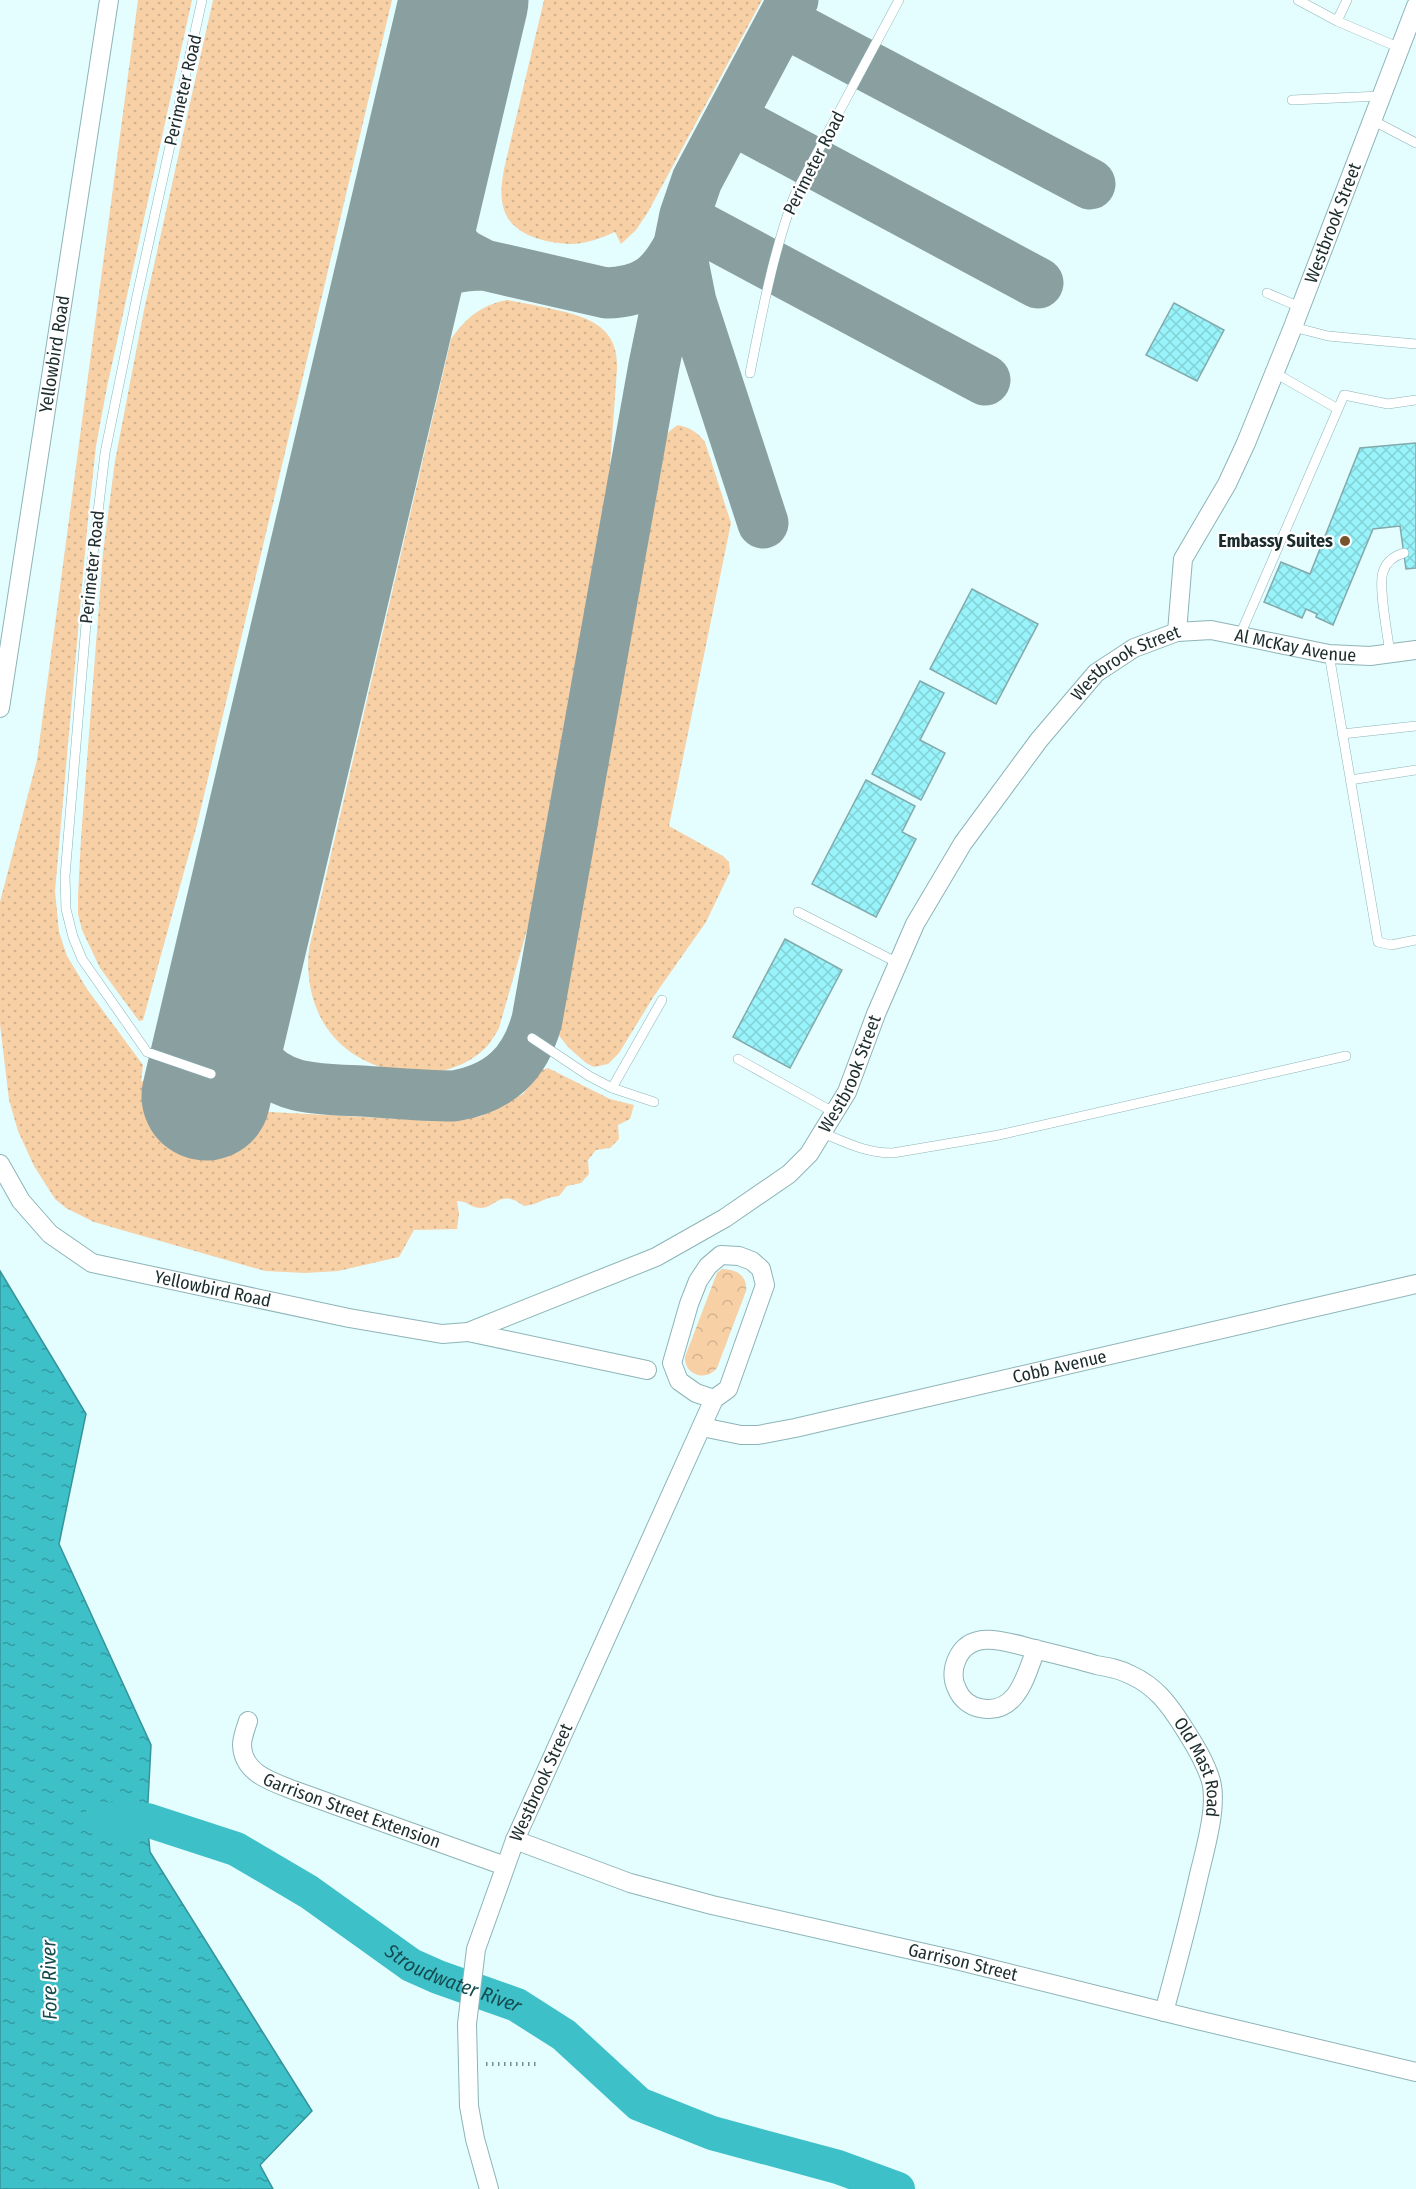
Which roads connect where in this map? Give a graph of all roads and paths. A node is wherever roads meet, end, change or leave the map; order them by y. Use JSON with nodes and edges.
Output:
{"nodes":[{"id":1,"x":110,"y":0,"type":"edge"},
{"id":2,"x":202,"y":0,"type":"edge"},
{"id":3,"x":899,"y":0,"type":"edge"},
{"id":4,"x":1298,"y":0,"type":"edge"},
{"id":5,"x":1347,"y":0,"type":"edge"},
{"id":6,"x":1416,"y":6,"type":"edge"},
{"id":7,"x":1337,"y":21,"type":"junction"},
{"id":8,"x":1400,"y":48,"type":"junction"},
{"id":9,"x":1381,"y":96,"type":"junction"},
{"id":10,"x":1292,"y":100,"type":"dead end"},
{"id":11,"x":1372,"y":120,"type":"junction"},
{"id":12,"x":1416,"y":143,"type":"edge"},
{"id":13,"x":1267,"y":293,"type":"dead end"},
{"id":14,"x":1300,"y":307,"type":"junction"},
{"id":15,"x":1293,"y":327,"type":"junction"},
{"id":16,"x":1416,"y":344,"type":"edge"},
{"id":17,"x":750,"y":373,"type":"dead end"},
{"id":18,"x":1275,"y":373,"type":"junction"},
{"id":19,"x":1416,"y":400,"type":"edge"},
{"id":20,"x":1338,"y":409,"type":"junction"},
{"id":21,"x":1404,"y":553,"type":"dead end"},
{"id":22,"x":1177,"y":632,"type":"junction"},
{"id":23,"x":1240,"y":635,"type":"junction"},
{"id":24,"x":5,"y":648,"type":"edge"},
{"id":25,"x":1416,"y":650,"type":"edge"},
{"id":26,"x":1329,"y":654,"type":"junction"},
{"id":27,"x":1390,"y":654,"type":"junction"},
{"id":28,"x":0,"y":708,"type":"edge"},
{"id":29,"x":1416,"y":726,"type":"edge"},
{"id":30,"x":1342,"y":734,"type":"junction"},
{"id":31,"x":1416,"y":770,"type":"edge"},
{"id":32,"x":1350,"y":780,"type":"junction"},
{"id":33,"x":798,"y":912,"type":"dead end"},
{"id":34,"x":1416,"y":940,"type":"edge"},
{"id":35,"x":898,"y":963,"type":"junction"},
{"id":36,"x":662,"y":1000,"type":"dead end"},
{"id":37,"x":532,"y":1038,"type":"dead end"},
{"id":38,"x":1346,"y":1056,"type":"dead end"},
{"id":39,"x":738,"y":1059,"type":"dead end"},
{"id":40,"x":212,"y":1074,"type":"dead end"},
{"id":41,"x":612,"y":1088,"type":"junction"},
{"id":42,"x":654,"y":1102,"type":"dead end"},
{"id":43,"x":835,"y":1113,"type":"junction"},
{"id":44,"x":823,"y":1133,"type":"junction"},
{"id":45,"x":0,"y":1164,"type":"edge"},
{"id":46,"x":720,"y":1221,"type":"junction"},
{"id":47,"x":721,"y":1255,"type":"junction"},
{"id":48,"x":1416,"y":1284,"type":"edge"},
{"id":49,"x":468,"y":1332,"type":"junction"},
{"id":50,"x":647,"y":1370,"type":"dead end"},
{"id":51,"x":714,"y":1399,"type":"junction"},
{"id":52,"x":702,"y":1426,"type":"junction"},
{"id":53,"x":1036,"y":1649,"type":"junction"},
{"id":54,"x":248,"y":1721,"type":"dead end"},
{"id":55,"x":515,"y":1840,"type":"junction"},
{"id":56,"x":505,"y":1866,"type":"junction"},
{"id":57,"x":1164,"y":2012,"type":"junction"},
{"id":58,"x":467,"y":2062,"type":"junction"},
{"id":59,"x":539,"y":2064,"type":"dead end"},
{"id":60,"x":1416,"y":2072,"type":"edge"},
{"id":61,"x":489,"y":2189,"type":"edge"}],
"edges":[{"from":1,"to":24,"type":"street","name":"Yellowbird Road"},
{"from":2,"to":40,"type":"lane","name":"Perimeter Road"},
{"from":3,"to":17,"type":"lane","name":"Perimeter Road"},
{"from":4,"to":7,"type":"lane"},
{"from":5,"to":7,"type":"lane"},
{"from":6,"to":8,"type":"street","name":"Westbrook Street"},
{"from":7,"to":8,"type":"lane"},
{"from":8,"to":9,"type":"street","name":"Westbrook Street"},
{"from":9,"to":10,"type":"lane"},
{"from":9,"to":11,"type":"street","name":"Westbrook Street"},
{"from":11,"to":12,"type":"lane"},
{"from":11,"to":14,"type":"street","name":"Westbrook Street"},
{"from":13,"to":14,"type":"lane"},
{"from":14,"to":15,"type":"street","name":"Westbrook Street"},
{"from":15,"to":16,"type":"lane"},
{"from":15,"to":18,"type":"street","name":"Westbrook Street"},
{"from":18,"to":20,"type":"lane"},
{"from":18,"to":22,"type":"street","name":"Westbrook Street"},
{"from":19,"to":20,"type":"lane"},
{"from":20,"to":23,"type":"lane"},
{"from":21,"to":27,"type":"lane"},
{"from":22,"to":23,"type":"street","name":"Al McKay Avenue"},
{"from":22,"to":35,"type":"street","name":"Westbrook Street"},
{"from":23,"to":26,"type":"street","name":"Al McKay Avenue"},
{"from":24,"to":28,"type":"street","name":"Yellowbird Road"},
{"from":25,"to":27,"type":"street","name":"Al McKay Avenue"},
{"from":26,"to":27,"type":"street","name":"Al McKay Avenue"},
{"from":26,"to":30,"type":"lane"},
{"from":29,"to":30,"type":"lane"},
{"from":30,"to":32,"type":"lane"},
{"from":31,"to":32,"type":"lane"},
{"from":32,"to":34,"type":"lane"},
{"from":33,"to":35,"type":"lane"},
{"from":35,"to":43,"type":"street","name":"Westbrook Street"},
{"from":36,"to":41,"type":"lane"},
{"from":37,"to":41,"type":"lane"},
{"from":38,"to":44,"type":"lane"},
{"from":39,"to":43,"type":"lane"},
{"from":41,"to":42,"type":"lane"},
{"from":43,"to":44,"type":"street","name":"Westbrook Street"},
{"from":44,"to":46,"type":"street","name":"Westbrook Street"},
{"from":45,"to":49,"type":"street","name":"Yellowbird Road"},
{"from":46,"to":47,"type":"street"},
{"from":46,"to":49,"type":"street","name":"Yellowbird Road"},
{"from":47,"to":51,"type":"street"},
{"from":47,"to":51,"type":"street","name":"Westbrook Street"},
{"from":48,"to":52,"type":"street","name":"Cobb Avenue"},
{"from":49,"to":50,"type":"street","name":"Yellowbird Road"},
{"from":51,"to":52,"type":"street","name":"Westbrook Street"},
{"from":52,"to":55,"type":"street","name":"Westbrook Street"},
{"from":53,"to":53,"type":"street","name":"Old Mast Road"},
{"from":53,"to":57,"type":"street","name":"Old Mast Road"},
{"from":54,"to":56,"type":"street","name":"Garrison Street Extension"},
{"from":55,"to":56,"type":"street","name":"Westbrook Street"},
{"from":55,"to":57,"type":"street","name":"Garrison Street"},
{"from":56,"to":58,"type":"street","name":"Westbrook Street"},
{"from":57,"to":60,"type":"street","name":"Garrison Street"},
{"from":58,"to":59,"type":"path"},
{"from":58,"to":61,"type":"street","name":"Westbrook Street"}]}
